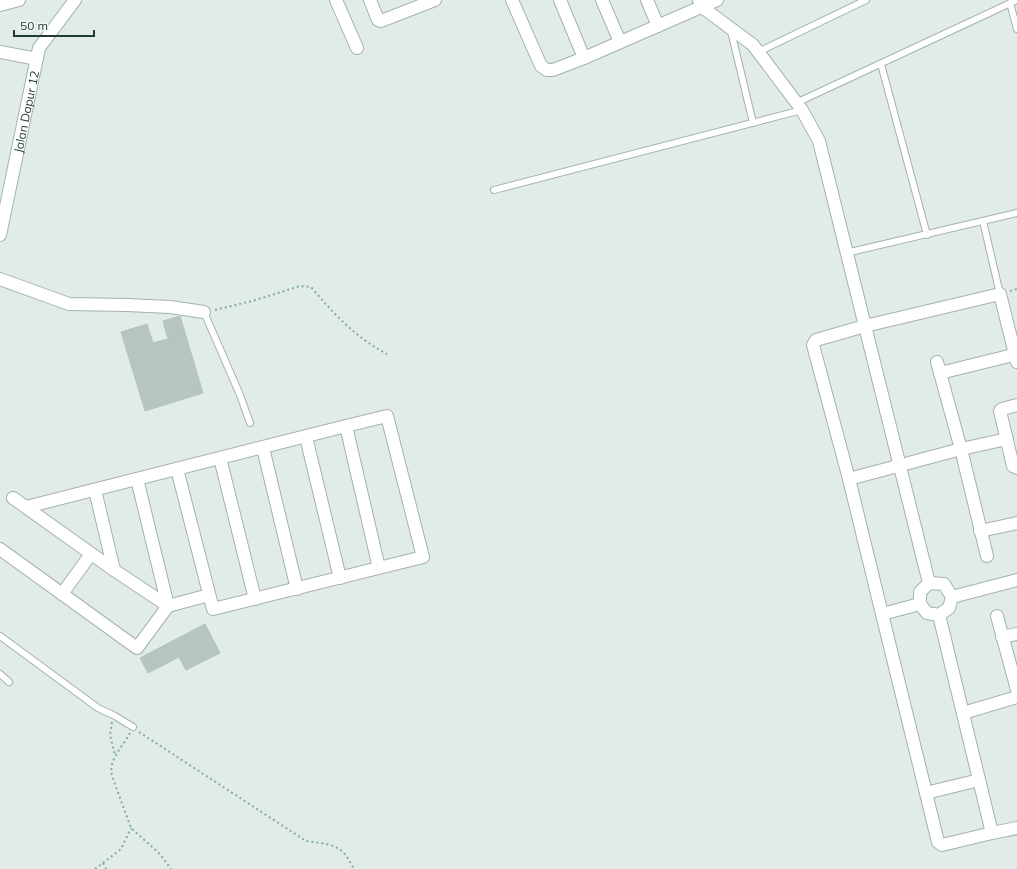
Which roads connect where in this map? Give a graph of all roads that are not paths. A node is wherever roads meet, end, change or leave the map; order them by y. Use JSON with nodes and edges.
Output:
{"nodes":[{"id":1,"x":20,"y":0,"type":"edge"},
{"id":2,"x":76,"y":0,"type":"edge"},
{"id":3,"x":336,"y":0,"type":"edge"},
{"id":4,"x":370,"y":0,"type":"edge"},
{"id":5,"x":435,"y":0,"type":"edge"},
{"id":6,"x":512,"y":0,"type":"edge"},
{"id":7,"x":560,"y":0,"type":"edge"},
{"id":8,"x":602,"y":0,"type":"edge"},
{"id":9,"x":647,"y":0,"type":"edge"},
{"id":10,"x":717,"y":0,"type":"edge"},
{"id":11,"x":866,"y":0,"type":"edge"},
{"id":12,"x":1017,"y":0,"type":"edge"},
{"id":13,"x":701,"y":3,"type":"edge"},
{"id":14,"x":1010,"y":3,"type":"junction"},
{"id":15,"x":413,"y":4,"type":"edge"},
{"id":16,"x":0,"y":5,"type":"edge"},
{"id":17,"x":658,"y":26,"type":"junction"},
{"id":18,"x":731,"y":28,"type":"junction"},
{"id":19,"x":1017,"y":29,"type":"edge"},
{"id":20,"x":620,"y":42,"type":"junction"},
{"id":21,"x":357,"y":48,"type":"dead end"},
{"id":22,"x":0,"y":52,"type":"edge"},
{"id":23,"x":758,"y":52,"type":"junction"},
{"id":24,"x":37,"y":58,"type":"junction"},
{"id":25,"x":584,"y":58,"type":"junction"},
{"id":26,"x":881,"y":64,"type":"junction"},
{"id":27,"x":799,"y":107,"type":"junction"},
{"id":28,"x":753,"y":123,"type":"junction"},
{"id":29,"x":494,"y":190,"type":"dead end"},
{"id":30,"x":1017,"y":213,"type":"edge"},
{"id":31,"x":983,"y":221,"type":"junction"},
{"id":32,"x":0,"y":235,"type":"edge"},
{"id":33,"x":927,"y":235,"type":"junction"},
{"id":34,"x":846,"y":253,"type":"junction"},
{"id":35,"x":0,"y":279,"type":"edge"},
{"id":36,"x":1000,"y":294,"type":"junction"},
{"id":37,"x":204,"y":312,"type":"joint"},
{"id":38,"x":865,"y":326,"type":"junction"},
{"id":39,"x":1016,"y":356,"type":"edge"},
{"id":40,"x":1017,"y":405,"type":"edge"},
{"id":41,"x":250,"y":424,"type":"dead end"},
{"id":42,"x":346,"y":426,"type":"junction"},
{"id":43,"x":306,"y":437,"type":"junction"},
{"id":44,"x":1007,"y":440,"type":"junction"},
{"id":45,"x":263,"y":448,"type":"junction"},
{"id":46,"x":961,"y":449,"type":"junction"},
{"id":47,"x":220,"y":458,"type":"junction"},
{"id":48,"x":900,"y":465,"type":"junction"},
{"id":49,"x":1017,"y":468,"type":"edge"},
{"id":50,"x":177,"y":469,"type":"junction"},
{"id":51,"x":137,"y":479,"type":"junction"},
{"id":52,"x":849,"y":479,"type":"junction"},
{"id":53,"x":95,"y":490,"type":"junction"},
{"id":54,"x":13,"y":498,"type":"dead end"},
{"id":55,"x":26,"y":507,"type":"junction"},
{"id":56,"x":1017,"y":523,"type":"edge"},
{"id":57,"x":980,"y":530,"type":"junction"},
{"id":58,"x":0,"y":549,"type":"edge"},
{"id":59,"x":91,"y":554,"type":"junction"},
{"id":60,"x":987,"y":556,"type":"dead end"},
{"id":61,"x":379,"y":568,"type":"junction"},
{"id":62,"x":114,"y":570,"type":"junction"},
{"id":63,"x":340,"y":578,"type":"junction"},
{"id":64,"x":1017,"y":580,"type":"edge"},
{"id":65,"x":929,"y":583,"type":"junction"},
{"id":66,"x":297,"y":589,"type":"junction"},
{"id":67,"x":62,"y":594,"type":"junction"},
{"id":68,"x":209,"y":595,"type":"junction"},
{"id":69,"x":952,"y":597,"type":"junction"},
{"id":70,"x":255,"y":599,"type":"junction"},
{"id":71,"x":920,"y":604,"type":"junction"},
{"id":72,"x":168,"y":606,"type":"junction"},
{"id":73,"x":882,"y":614,"type":"junction"},
{"id":74,"x":939,"y":615,"type":"junction"},
{"id":75,"x":997,"y":616,"type":"dead end"},
{"id":76,"x":1017,"y":634,"type":"edge"},
{"id":77,"x":0,"y":636,"type":"edge"},
{"id":78,"x":1002,"y":637,"type":"junction"},
{"id":79,"x":0,"y":674,"type":"edge"},
{"id":80,"x":9,"y":682,"type":"dead end"},
{"id":81,"x":1017,"y":690,"type":"edge"},
{"id":82,"x":963,"y":713,"type":"junction"},
{"id":83,"x":133,"y":727,"type":"road end"},
{"id":84,"x":979,"y":780,"type":"junction"},
{"id":85,"x":926,"y":793,"type":"junction"},
{"id":86,"x":1017,"y":828,"type":"edge"},
{"id":87,"x":992,"y":833,"type":"junction"}],
"edges":[{"from":1,"to":16,"type":"street"},
{"from":2,"to":24,"type":"street","name":"Jalan Dapur 12"},
{"from":3,"to":21,"type":"street"},
{"from":4,"to":15,"type":"street"},
{"from":5,"to":15,"type":"street"},
{"from":6,"to":25,"type":"street"},
{"from":7,"to":25,"type":"street"},
{"from":8,"to":20,"type":"street"},
{"from":9,"to":17,"type":"street"},
{"from":10,"to":13,"type":"street"},
{"from":11,"to":23,"type":"lane"},
{"from":12,"to":14,"type":"lane"},
{"from":13,"to":17,"type":"street"},
{"from":13,"to":18,"type":"street"},
{"from":14,"to":19,"type":"lane"},
{"from":14,"to":26,"type":"lane"},
{"from":17,"to":20,"type":"street"},
{"from":18,"to":23,"type":"street"},
{"from":18,"to":28,"type":"lane"},
{"from":20,"to":25,"type":"street"},
{"from":22,"to":24,"type":"street"},
{"from":23,"to":27,"type":"street"},
{"from":24,"to":32,"type":"street","name":"Jalan Dapur 12"},
{"from":26,"to":27,"type":"lane"},
{"from":26,"to":33,"type":"lane"},
{"from":27,"to":28,"type":"lane"},
{"from":27,"to":34,"type":"street"},
{"from":28,"to":29,"type":"lane"},
{"from":30,"to":31,"type":"lane"},
{"from":31,"to":33,"type":"lane"},
{"from":31,"to":36,"type":"lane"},
{"from":33,"to":34,"type":"lane"},
{"from":34,"to":38,"type":"street"},
{"from":35,"to":37,"type":"street"},
{"from":36,"to":38,"type":"street"},
{"from":36,"to":39,"type":"street"},
{"from":37,"to":41,"type":"lane"},
{"from":38,"to":48,"type":"street"},
{"from":38,"to":52,"type":"street"},
{"from":39,"to":46,"type":"street"},
{"from":40,"to":44,"type":"street"},
{"from":42,"to":43,"type":"street"},
{"from":42,"to":61,"type":"street"},
{"from":42,"to":61,"type":"street"},
{"from":43,"to":45,"type":"street"},
{"from":43,"to":63,"type":"street"},
{"from":44,"to":46,"type":"street"},
{"from":44,"to":49,"type":"street"},
{"from":45,"to":47,"type":"street"},
{"from":45,"to":66,"type":"street"},
{"from":46,"to":48,"type":"street"},
{"from":46,"to":57,"type":"street"},
{"from":47,"to":50,"type":"street"},
{"from":47,"to":70,"type":"street"},
{"from":48,"to":52,"type":"street"},
{"from":48,"to":65,"type":"street"},
{"from":50,"to":51,"type":"street"},
{"from":50,"to":68,"type":"street"},
{"from":51,"to":53,"type":"street"},
{"from":51,"to":72,"type":"street"},
{"from":52,"to":73,"type":"street"},
{"from":53,"to":55,"type":"street"},
{"from":53,"to":62,"type":"street"},
{"from":54,"to":55,"type":"street"},
{"from":55,"to":59,"type":"street"},
{"from":56,"to":57,"type":"street"},
{"from":57,"to":60,"type":"street"},
{"from":58,"to":67,"type":"street"},
{"from":59,"to":62,"type":"street"},
{"from":59,"to":67,"type":"street"},
{"from":61,"to":63,"type":"street"},
{"from":62,"to":72,"type":"street"},
{"from":63,"to":66,"type":"street"},
{"from":64,"to":69,"type":"street"},
{"from":65,"to":69,"type":"street"},
{"from":65,"to":71,"type":"street"},
{"from":66,"to":70,"type":"street"},
{"from":67,"to":72,"type":"street"},
{"from":68,"to":70,"type":"street"},
{"from":68,"to":72,"type":"street"},
{"from":69,"to":74,"type":"street"},
{"from":71,"to":73,"type":"street"},
{"from":71,"to":74,"type":"street"},
{"from":73,"to":85,"type":"street"},
{"from":74,"to":82,"type":"street"},
{"from":75,"to":78,"type":"street"},
{"from":76,"to":78,"type":"street"},
{"from":77,"to":83,"type":"lane"},
{"from":78,"to":81,"type":"street"},
{"from":79,"to":80,"type":"lane"},
{"from":81,"to":82,"type":"street"},
{"from":82,"to":84,"type":"street"},
{"from":84,"to":85,"type":"street"},
{"from":84,"to":87,"type":"street"},
{"from":85,"to":87,"type":"street"},
{"from":86,"to":87,"type":"street"}]}
